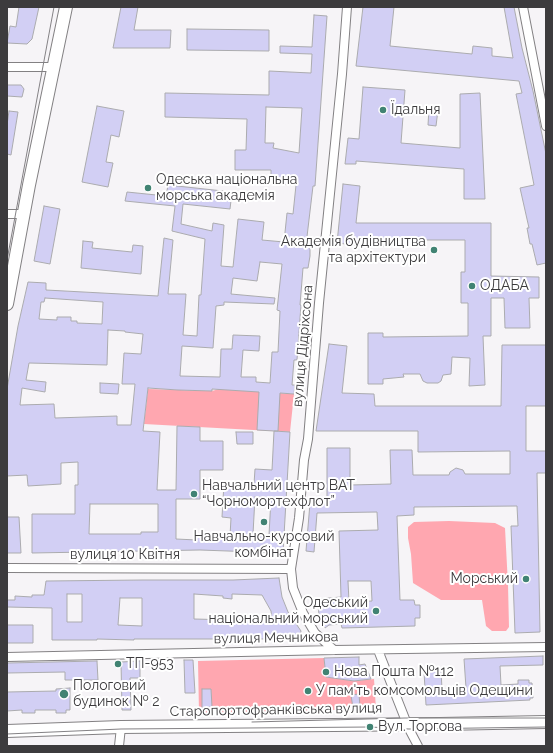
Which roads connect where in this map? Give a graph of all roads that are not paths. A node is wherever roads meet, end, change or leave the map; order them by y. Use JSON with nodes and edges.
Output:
{"nodes":[{"id":1,"x":66,"y":7,"type":"edge"},
{"id":2,"x":347,"y":7,"type":"edge"},
{"id":3,"x":523,"y":7,"type":"edge"},
{"id":4,"x":7,"y":66,"type":"edge"},
{"id":5,"x":54,"y":67,"type":"junction"},
{"id":6,"x":546,"y":126,"type":"edge"},
{"id":7,"x":7,"y":214,"type":"edge"},
{"id":8,"x":24,"y":214,"type":"junction"},
{"id":9,"x":7,"y":304,"type":"edge"},
{"id":10,"x":7,"y":568,"type":"edge"},
{"id":11,"x":291,"y":569,"type":"junction"},
{"id":12,"x":546,"y":647,"type":"edge"},
{"id":13,"x":334,"y":650,"type":"junction"},
{"id":14,"x":378,"y":650,"type":"junction"},
{"id":15,"x":7,"y":657,"type":"edge"},
{"id":16,"x":546,"y":722,"type":"edge"},
{"id":17,"x":407,"y":724,"type":"junction"},
{"id":18,"x":121,"y":727,"type":"junction"},
{"id":19,"x":7,"y":731,"type":"edge"},
{"id":20,"x":119,"y":746,"type":"edge"},
{"id":21,"x":418,"y":746,"type":"edge"}],
"edges":[{"from":1,"to":5,"type":"main road"},
{"from":2,"to":11,"type":"street","name":"вулиця Дідріхсона"},
{"from":3,"to":6,"type":"street"},
{"from":4,"to":5,"type":"street"},
{"from":5,"to":8,"type":"main road"},
{"from":7,"to":8,"type":"street"},
{"from":8,"to":9,"type":"main road"},
{"from":10,"to":11,"type":"street","name":"вулиця 10 Квітня"},
{"from":11,"to":13,"type":"street","name":"вулиця Дідріхсона"},
{"from":12,"to":14,"type":"street","name":"вулиця Мечникова"},
{"from":13,"to":14,"type":"street","name":"вулиця Мечникова"},
{"from":13,"to":15,"type":"street","name":"вулиця Мечникова"},
{"from":14,"to":17,"type":"street"},
{"from":16,"to":17,"type":"main road","name":"Старопортофранківська вулиця"},
{"from":17,"to":18,"type":"main road","name":"Старопортофранківська вулиця"},
{"from":17,"to":21,"type":"street"},
{"from":18,"to":19,"type":"main road","name":"Старопортофранківська вулиця"},
{"from":18,"to":20,"type":"street"}]}
